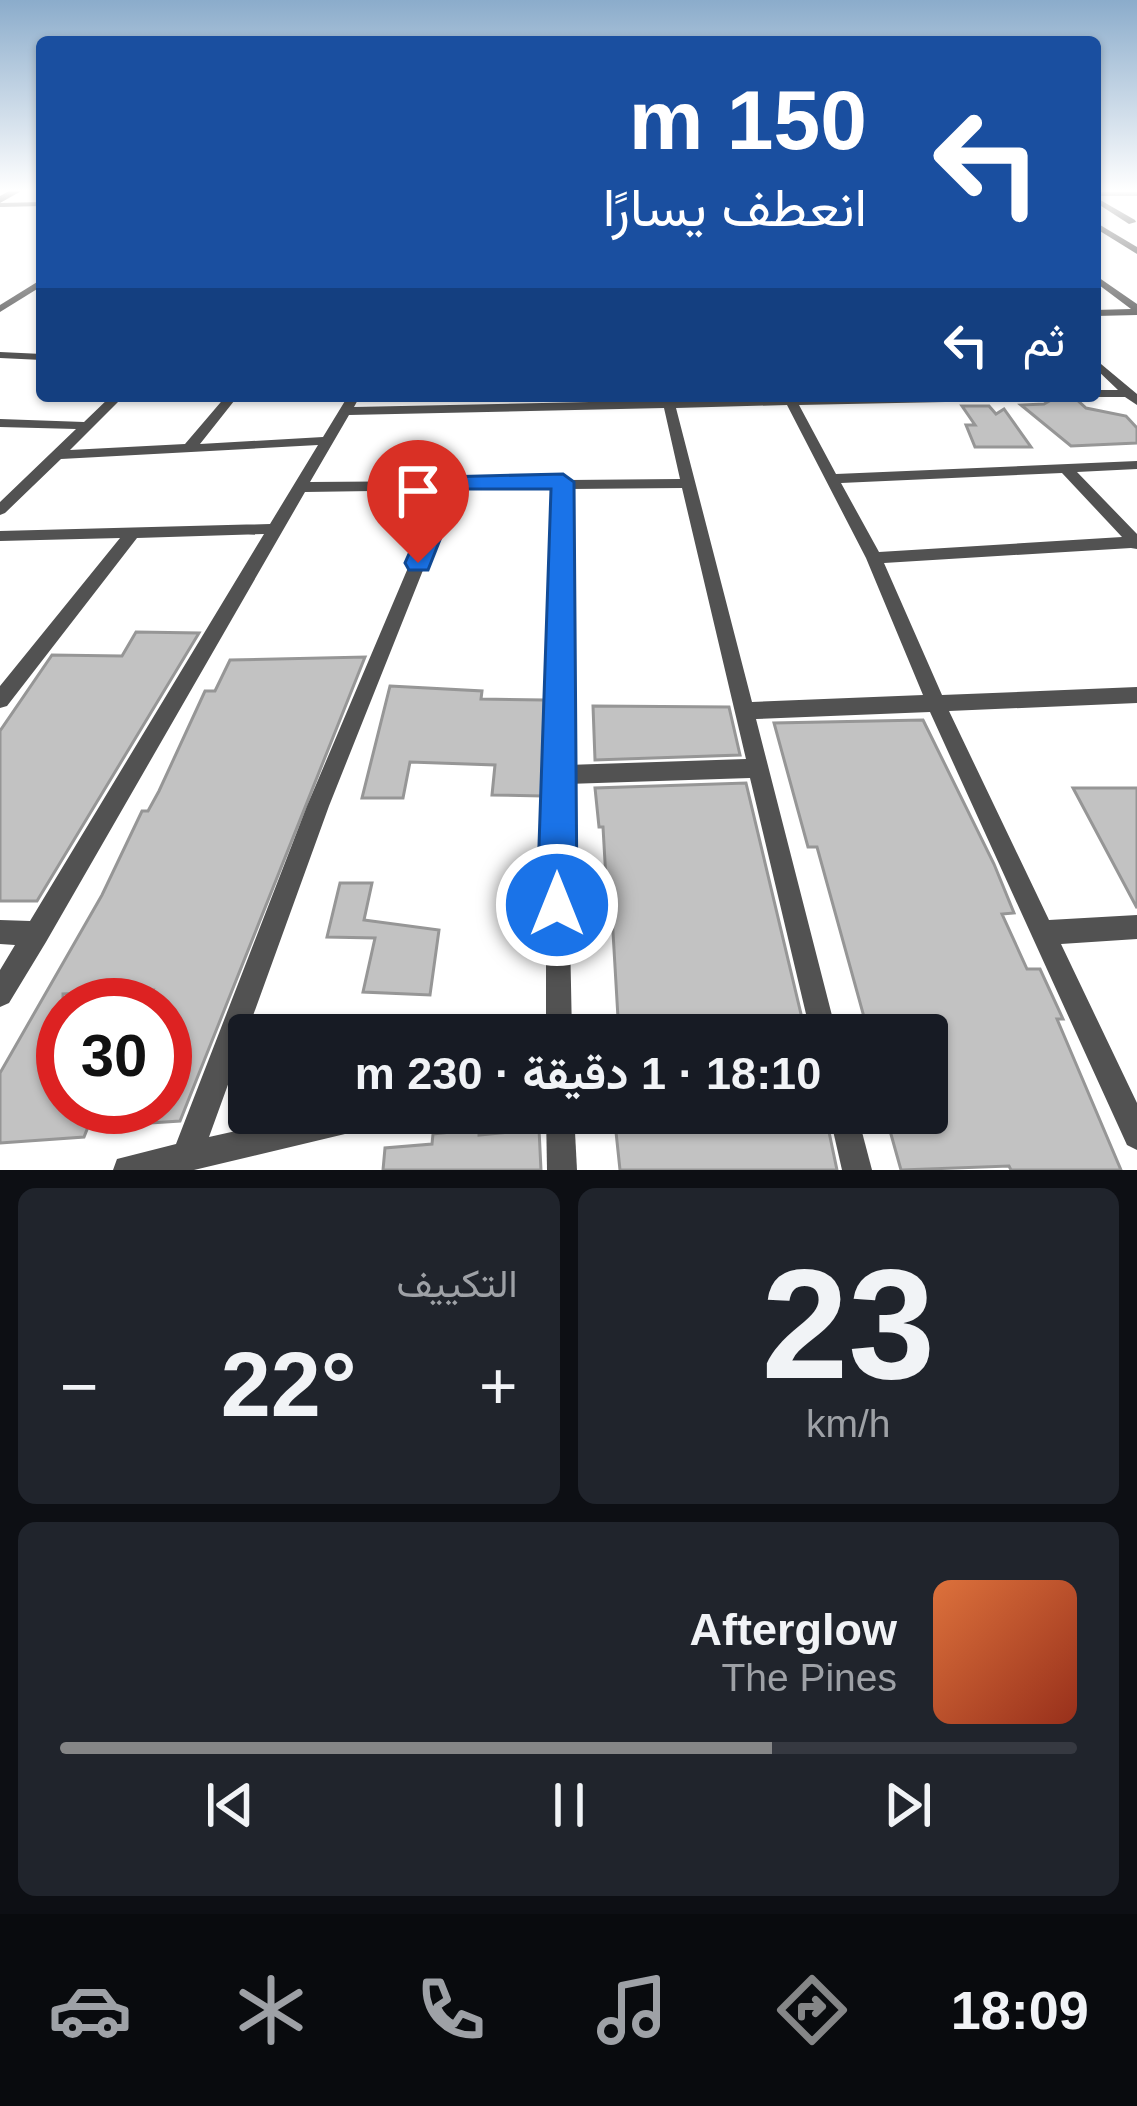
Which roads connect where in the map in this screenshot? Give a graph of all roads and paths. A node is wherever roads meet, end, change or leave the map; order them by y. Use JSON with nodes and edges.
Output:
{"nodes":[{"id":1,"x":1101,"y":283,"type":"edge"},
{"id":2,"x":36,"y":285,"type":"edge"},
{"id":3,"x":0,"y":309,"type":"edge"},
{"id":4,"x":1137,"y":311,"type":"edge"},
{"id":5,"x":1101,"y":313,"type":"edge"},
{"id":6,"x":0,"y":355,"type":"edge"},
{"id":7,"x":36,"y":356,"type":"edge"},
{"id":8,"x":1101,"y":368,"type":"edge"},
{"id":9,"x":1101,"y":394,"type":"edge"},
{"id":10,"x":1133,"y":397,"type":"edge"},
{"id":11,"x":112,"y":402,"type":"edge"},
{"id":12,"x":227,"y":402,"type":"edge"},
{"id":13,"x":459,"y":402,"type":"edge"},
{"id":14,"x":611,"y":402,"type":"edge"},
{"id":15,"x":791,"y":402,"type":"joint"},
{"id":16,"x":349,"y":403,"type":"edge"},
{"id":17,"x":669,"y":404,"type":"junction"},
{"id":18,"x":0,"y":423,"type":"edge"},
{"id":19,"x":88,"y":426,"type":"junction"},
{"id":20,"x":327,"y":441,"type":"junction"},
{"id":21,"x":189,"y":448,"type":"junction"},
{"id":22,"x":58,"y":455,"type":"junction"},
{"id":23,"x":1137,"y":465,"type":"edge"},
{"id":24,"x":1065,"y":468,"type":"junction"},
{"id":25,"x":832,"y":479,"type":"junction"},
{"id":26,"x":452,"y":482,"type":"junction"},
{"id":27,"x":563,"y":482,"type":"junction"},
{"id":28,"x":688,"y":483,"type":"junction"},
{"id":29,"x":300,"y":487,"type":"junction"},
{"id":30,"x":0,"y":510,"type":"edge"},
{"id":31,"x":275,"y":529,"type":"junction"},
{"id":32,"x":133,"y":532,"type":"junction"},
{"id":33,"x":0,"y":536,"type":"edge"},
{"id":34,"x":1136,"y":543,"type":"edge"},
{"id":35,"x":874,"y":558,"type":"junction"},
{"id":36,"x":1137,"y":694,"type":"edge"},
{"id":37,"x":0,"y":700,"type":"edge"},
{"id":38,"x":936,"y":704,"type":"junction"},
{"id":39,"x":744,"y":711,"type":"junction"},
{"id":40,"x":758,"y":768,"type":"junction"},
{"id":41,"x":556,"y":775,"type":"junction"},
{"id":42,"x":1137,"y":927,"type":"edge"},
{"id":43,"x":0,"y":932,"type":"edge"},
{"id":44,"x":37,"y":933,"type":"junction"},
{"id":45,"x":1041,"y":933,"type":"junction"},
{"id":46,"x":0,"y":994,"type":"edge"},
{"id":47,"x":559,"y":1014,"type":"edge"},
{"id":48,"x":819,"y":1014,"type":"edge"},
{"id":49,"x":290,"y":1134,"type":"edge"},
{"id":50,"x":561,"y":1134,"type":"edge"},
{"id":51,"x":848,"y":1134,"type":"edge"},
{"id":52,"x":1137,"y":1135,"type":"edge"},
{"id":53,"x":186,"y":1158,"type":"junction"},
{"id":54,"x":128,"y":1170,"type":"edge"},
{"id":55,"x":562,"y":1170,"type":"edge"},
{"id":56,"x":857,"y":1170,"type":"edge"}],
"edges":[{"from":1,"to":4,"type":"street"},
{"from":2,"to":3,"type":"street"},
{"from":4,"to":5,"type":"street"},
{"from":6,"to":7,"type":"street"},
{"from":8,"to":10,"type":"street"},
{"from":9,"to":10,"type":"street"},
{"from":11,"to":19,"type":"street"},
{"from":12,"to":21,"type":"street"},
{"from":13,"to":16,"type":"street"},
{"from":14,"to":17,"type":"street"},
{"from":15,"to":17,"type":"street"},
{"from":15,"to":25,"type":"street"},
{"from":16,"to":20,"type":"street"},
{"from":17,"to":28,"type":"street"},
{"from":18,"to":19,"type":"street"},
{"from":19,"to":22,"type":"street"},
{"from":20,"to":21,"type":"street"},
{"from":20,"to":29,"type":"street"},
{"from":21,"to":22,"type":"street"},
{"from":22,"to":30,"type":"street"},
{"from":23,"to":24,"type":"street"},
{"from":24,"to":25,"type":"street"},
{"from":24,"to":34,"type":"street"},
{"from":25,"to":35,"type":"street"},
{"from":26,"to":27,"type":"street"},
{"from":26,"to":29,"type":"street"},
{"from":26,"to":53,"type":"street"},
{"from":27,"to":28,"type":"street"},
{"from":27,"to":41,"type":"street"},
{"from":28,"to":39,"type":"street"},
{"from":29,"to":31,"type":"street"},
{"from":31,"to":32,"type":"street"},
{"from":31,"to":44,"type":"street"},
{"from":32,"to":33,"type":"street"},
{"from":32,"to":37,"type":"street"},
{"from":34,"to":35,"type":"street"},
{"from":35,"to":38,"type":"street"},
{"from":36,"to":38,"type":"street"},
{"from":38,"to":39,"type":"street"},
{"from":38,"to":45,"type":"street"},
{"from":39,"to":40,"type":"street"},
{"from":40,"to":41,"type":"street"},
{"from":40,"to":48,"type":"street"},
{"from":41,"to":47,"type":"street"},
{"from":42,"to":45,"type":"street"},
{"from":43,"to":44,"type":"street"},
{"from":44,"to":46,"type":"street"},
{"from":45,"to":52,"type":"street"},
{"from":49,"to":53,"type":"street"},
{"from":50,"to":55,"type":"street"},
{"from":51,"to":56,"type":"street"},
{"from":53,"to":54,"type":"street"}]}
